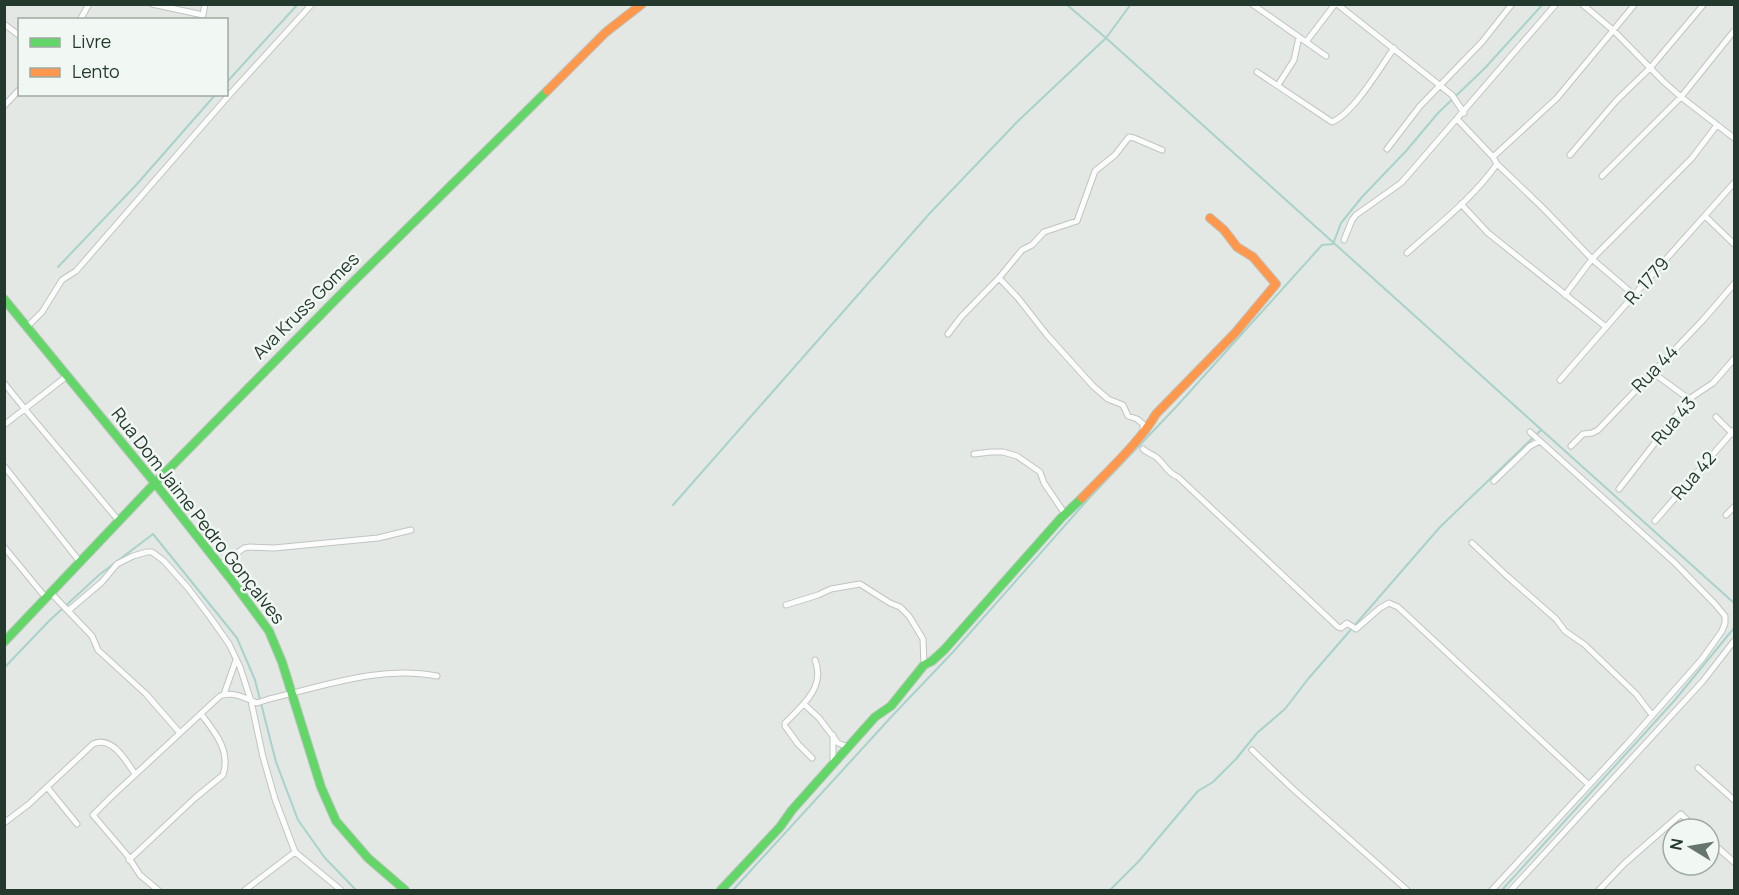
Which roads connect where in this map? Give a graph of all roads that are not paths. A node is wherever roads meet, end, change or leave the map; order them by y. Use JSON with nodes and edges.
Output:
{"nodes":[{"id":1,"x":89,"y":4,"type":"edge"},
{"id":2,"x":152,"y":4,"type":"edge"},
{"id":3,"x":204,"y":4,"type":"edge"},
{"id":4,"x":312,"y":4,"type":"edge"},
{"id":5,"x":642,"y":4,"type":"edge"},
{"id":6,"x":1252,"y":4,"type":"edge"},
{"id":7,"x":1336,"y":4,"type":"edge"},
{"id":8,"x":1512,"y":4,"type":"edge"},
{"id":9,"x":1556,"y":4,"type":"edge"},
{"id":10,"x":1582,"y":4,"type":"edge"},
{"id":11,"x":1635,"y":4,"type":"edge"},
{"id":12,"x":1704,"y":4,"type":"edge"},
{"id":13,"x":81,"y":18,"type":"edge"},
{"id":14,"x":4,"y":24,"type":"edge"},
{"id":15,"x":1614,"y":31,"type":"junction"},
{"id":16,"x":1734,"y":31,"type":"edge"},
{"id":17,"x":18,"y":34,"type":"edge"},
{"id":18,"x":1299,"y":37,"type":"junction"},
{"id":19,"x":1306,"y":42,"type":"junction"},
{"id":20,"x":1394,"y":48,"type":"junction"},
{"id":21,"x":1326,"y":56,"type":"dead end"},
{"id":22,"x":1651,"y":67,"type":"junction"},
{"id":23,"x":1257,"y":72,"type":"dead end"},
{"id":24,"x":1440,"y":84,"type":"junction"},
{"id":25,"x":1278,"y":85,"type":"junction"},
{"id":26,"x":18,"y":91,"type":"edge"},
{"id":27,"x":1681,"y":97,"type":"junction"},
{"id":28,"x":4,"y":106,"type":"edge"},
{"id":29,"x":1464,"y":112,"type":"junction"},
{"id":30,"x":1458,"y":120,"type":"junction"},
{"id":31,"x":1717,"y":126,"type":"junction"},
{"id":32,"x":1734,"y":138,"type":"edge"},
{"id":33,"x":1387,"y":149,"type":"dead end"},
{"id":34,"x":1162,"y":150,"type":"dead end"},
{"id":35,"x":1570,"y":155,"type":"dead end"},
{"id":36,"x":1493,"y":157,"type":"junction"},
{"id":37,"x":1497,"y":164,"type":"junction"},
{"id":38,"x":1602,"y":176,"type":"dead end"},
{"id":39,"x":1734,"y":183,"type":"edge"},
{"id":40,"x":1461,"y":204,"type":"junction"},
{"id":41,"x":1705,"y":216,"type":"junction"},
{"id":42,"x":1210,"y":218,"type":"dead end"},
{"id":43,"x":1344,"y":240,"type":"dead end"},
{"id":44,"x":1734,"y":242,"type":"edge"},
{"id":45,"x":1407,"y":253,"type":"dead end"},
{"id":46,"x":1592,"y":259,"type":"junction"},
{"id":47,"x":999,"y":278,"type":"junction"},
{"id":48,"x":1734,"y":284,"type":"edge"},
{"id":49,"x":1565,"y":295,"type":"junction"},
{"id":50,"x":1634,"y":295,"type":"junction"},
{"id":51,"x":4,"y":299,"type":"edge"},
{"id":52,"x":27,"y":327,"type":"junction"},
{"id":53,"x":1606,"y":327,"type":"junction"},
{"id":54,"x":948,"y":334,"type":"dead end"},
{"id":55,"x":1734,"y":359,"type":"edge"},
{"id":56,"x":1653,"y":372,"type":"junction"},
{"id":57,"x":67,"y":376,"type":"junction"},
{"id":58,"x":1560,"y":380,"type":"dead end"},
{"id":59,"x":4,"y":383,"type":"edge"},
{"id":60,"x":1689,"y":399,"type":"junction"},
{"id":61,"x":24,"y":408,"type":"junction"},
{"id":62,"x":1716,"y":417,"type":"dead end"},
{"id":63,"x":4,"y":425,"type":"edge"},
{"id":64,"x":1143,"y":432,"type":"junction"},
{"id":65,"x":1530,"y":432,"type":"dead end"},
{"id":66,"x":1734,"y":433,"type":"edge"},
{"id":67,"x":1539,"y":440,"type":"junction"},
{"id":68,"x":1571,"y":446,"type":"dead end"},
{"id":69,"x":1143,"y":449,"type":"dead end"},
{"id":70,"x":974,"y":454,"type":"dead end"},
{"id":71,"x":4,"y":466,"type":"edge"},
{"id":72,"x":1494,"y":481,"type":"dead end"},
{"id":73,"x":155,"y":483,"type":"junction"},
{"id":74,"x":1619,"y":489,"type":"dead end"},
{"id":75,"x":1734,"y":507,"type":"edge"},
{"id":76,"x":1065,"y":514,"type":"junction"},
{"id":77,"x":1726,"y":515,"type":"dead end"},
{"id":78,"x":119,"y":521,"type":"junction"},
{"id":79,"x":1655,"y":521,"type":"dead end"},
{"id":80,"x":411,"y":530,"type":"dead end"},
{"id":81,"x":1472,"y":543,"type":"dead end"},
{"id":82,"x":4,"y":547,"type":"edge"},
{"id":83,"x":80,"y":562,"type":"junction"},
{"id":84,"x":219,"y":566,"type":"junction"},
{"id":85,"x":48,"y":596,"type":"junction"},
{"id":86,"x":786,"y":605,"type":"dead end"},
{"id":87,"x":68,"y":611,"type":"junction"},
{"id":88,"x":1734,"y":641,"type":"edge"},
{"id":89,"x":4,"y":642,"type":"edge"},
{"id":90,"x":236,"y":660,"type":"junction"},
{"id":91,"x":815,"y":660,"type":"dead end"},
{"id":92,"x":924,"y":665,"type":"junction"},
{"id":93,"x":437,"y":676,"type":"dead end"},
{"id":94,"x":292,"y":693,"type":"junction"},
{"id":95,"x":224,"y":694,"type":"junction"},
{"id":96,"x":254,"y":702,"type":"junction"},
{"id":97,"x":804,"y":704,"type":"junction"},
{"id":98,"x":201,"y":714,"type":"junction"},
{"id":99,"x":1652,"y":715,"type":"junction"},
{"id":100,"x":180,"y":733,"type":"junction"},
{"id":101,"x":833,"y":734,"type":"junction"},
{"id":102,"x":848,"y":747,"type":"junction"},
{"id":103,"x":1252,"y":750,"type":"dead end"},
{"id":104,"x":812,"y":758,"type":"dead end"},
{"id":105,"x":833,"y":763,"type":"junction"},
{"id":106,"x":1698,"y":768,"type":"dead end"},
{"id":107,"x":135,"y":774,"type":"junction"},
{"id":108,"x":1588,"y":785,"type":"junction"},
{"id":109,"x":47,"y":787,"type":"junction"},
{"id":110,"x":1734,"y":800,"type":"edge"},
{"id":111,"x":4,"y":823,"type":"edge"},
{"id":112,"x":78,"y":824,"type":"dead end"},
{"id":113,"x":1661,"y":832,"type":"edge"},
{"id":114,"x":1721,"y":851,"type":"edge"},
{"id":115,"x":295,"y":852,"type":"junction"},
{"id":116,"x":129,"y":860,"type":"junction"},
{"id":117,"x":1734,"y":862,"type":"edge"},
{"id":118,"x":333,"y":888,"type":"edge"},
{"id":119,"x":158,"y":891,"type":"edge"},
{"id":120,"x":245,"y":891,"type":"edge"},
{"id":121,"x":340,"y":891,"type":"edge"},
{"id":122,"x":405,"y":891,"type":"edge"},
{"id":123,"x":721,"y":891,"type":"edge"},
{"id":124,"x":1407,"y":891,"type":"edge"},
{"id":125,"x":1492,"y":891,"type":"edge"},
{"id":126,"x":1511,"y":891,"type":"edge"},
{"id":127,"x":1599,"y":891,"type":"edge"}],
"edges":[{"from":1,"to":13,"type":"street"},
{"from":2,"to":3,"type":"street"},
{"from":4,"to":52,"type":"street"},
{"from":5,"to":73,"type":"street","name":"Ava Kruss Gomes"},
{"from":6,"to":18,"type":"street"},
{"from":7,"to":19,"type":"street"},
{"from":7,"to":20,"type":"street"},
{"from":8,"to":24,"type":"street"},
{"from":9,"to":29,"type":"street"},
{"from":10,"to":15,"type":"street"},
{"from":11,"to":15,"type":"street"},
{"from":12,"to":22,"type":"street"},
{"from":14,"to":17,"type":"street"},
{"from":15,"to":22,"type":"street"},
{"from":15,"to":36,"type":"street"},
{"from":16,"to":27,"type":"street"},
{"from":18,"to":19,"type":"street"},
{"from":18,"to":25,"type":"street"},
{"from":19,"to":21,"type":"street"},
{"from":20,"to":24,"type":"street"},
{"from":20,"to":25,"type":"street"},
{"from":22,"to":27,"type":"street"},
{"from":22,"to":35,"type":"street"},
{"from":23,"to":25,"type":"street"},
{"from":24,"to":29,"type":"street"},
{"from":24,"to":33,"type":"street"},
{"from":26,"to":28,"type":"street"},
{"from":27,"to":31,"type":"street"},
{"from":27,"to":38,"type":"street"},
{"from":29,"to":30,"type":"street"},
{"from":30,"to":36,"type":"street"},
{"from":30,"to":43,"type":"street"},
{"from":31,"to":32,"type":"street"},
{"from":31,"to":46,"type":"street"},
{"from":34,"to":47,"type":"street"},
{"from":36,"to":37,"type":"street"},
{"from":37,"to":40,"type":"street"},
{"from":37,"to":46,"type":"street"},
{"from":39,"to":41,"type":"street","name":"R. 1779"},
{"from":40,"to":45,"type":"street"},
{"from":40,"to":49,"type":"street"},
{"from":41,"to":44,"type":"street"},
{"from":41,"to":50,"type":"street","name":"R. 1779"},
{"from":42,"to":64,"type":"street"},
{"from":46,"to":49,"type":"street"},
{"from":46,"to":50,"type":"street"},
{"from":47,"to":54,"type":"street"},
{"from":47,"to":64,"type":"street"},
{"from":48,"to":56,"type":"street","name":"Rua 44"},
{"from":49,"to":53,"type":"street"},
{"from":50,"to":53,"type":"street","name":"R. 1779"},
{"from":51,"to":52,"type":"street","name":"Rua Dom Jaime Pedro Gonçalves"},
{"from":52,"to":57,"type":"street","name":"Rua Dom Jaime Pedro Gonçalves"},
{"from":53,"to":58,"type":"street","name":"R. 1779"},
{"from":55,"to":60,"type":"street","name":"Rua 43"},
{"from":56,"to":60,"type":"street"},
{"from":56,"to":68,"type":"street","name":"Rua 44"},
{"from":57,"to":61,"type":"street"},
{"from":57,"to":73,"type":"street","name":"Rua Dom Jaime Pedro Gonçalves"},
{"from":59,"to":61,"type":"street"},
{"from":60,"to":74,"type":"street","name":"Rua 43"},
{"from":61,"to":63,"type":"street"},
{"from":61,"to":78,"type":"street"},
{"from":62,"to":66,"type":"street"},
{"from":64,"to":76,"type":"street"},
{"from":65,"to":67,"type":"street"},
{"from":66,"to":79,"type":"street","name":"Rua 42"},
{"from":67,"to":72,"type":"street"},
{"from":67,"to":99,"type":"street"},
{"from":69,"to":108,"type":"street"},
{"from":70,"to":76,"type":"street"},
{"from":71,"to":83,"type":"street"},
{"from":73,"to":78,"type":"street","name":"Ava Kruss Gomes"},
{"from":73,"to":84,"type":"street","name":"Rua Dom Jaime Pedro Gonçalves"},
{"from":75,"to":77,"type":"street"},
{"from":76,"to":92,"type":"street"},
{"from":78,"to":83,"type":"street","name":"Ava Kruss Gomes"},
{"from":80,"to":84,"type":"street"},
{"from":81,"to":99,"type":"street"},
{"from":82,"to":85,"type":"street"},
{"from":83,"to":85,"type":"street","name":"Ava Kruss Gomes"},
{"from":84,"to":94,"type":"street","name":"Rua Dom Jaime Pedro Gonçalves"},
{"from":85,"to":87,"type":"street"},
{"from":85,"to":89,"type":"street","name":"Ava Kruss Gomes"},
{"from":86,"to":92,"type":"street"},
{"from":87,"to":90,"type":"street"},
{"from":87,"to":100,"type":"street"},
{"from":88,"to":126,"type":"street"},
{"from":90,"to":95,"type":"street"},
{"from":90,"to":96,"type":"street"},
{"from":91,"to":97,"type":"street"},
{"from":92,"to":102,"type":"street"},
{"from":93,"to":94,"type":"street"},
{"from":94,"to":96,"type":"street"},
{"from":94,"to":122,"type":"street","name":"Rua Dom Jaime Pedro Gonçalves"},
{"from":95,"to":96,"type":"street"},
{"from":95,"to":98,"type":"street"},
{"from":96,"to":115,"type":"street"},
{"from":97,"to":101,"type":"street"},
{"from":97,"to":104,"type":"street"},
{"from":98,"to":100,"type":"street"},
{"from":98,"to":116,"type":"street"},
{"from":99,"to":108,"type":"street"},
{"from":100,"to":107,"type":"street"},
{"from":101,"to":102,"type":"street"},
{"from":101,"to":105,"type":"street"},
{"from":102,"to":105,"type":"street"},
{"from":103,"to":124,"type":"street"},
{"from":105,"to":123,"type":"street"},
{"from":106,"to":110,"type":"street"},
{"from":107,"to":109,"type":"street"},
{"from":107,"to":116,"type":"street"},
{"from":108,"to":125,"type":"street"},
{"from":109,"to":111,"type":"street"},
{"from":109,"to":112,"type":"street"},
{"from":113,"to":127,"type":"street"},
{"from":114,"to":117,"type":"street"},
{"from":115,"to":118,"type":"street"},
{"from":115,"to":120,"type":"street"},
{"from":116,"to":119,"type":"street"},
{"from":118,"to":121,"type":"street"}]}
